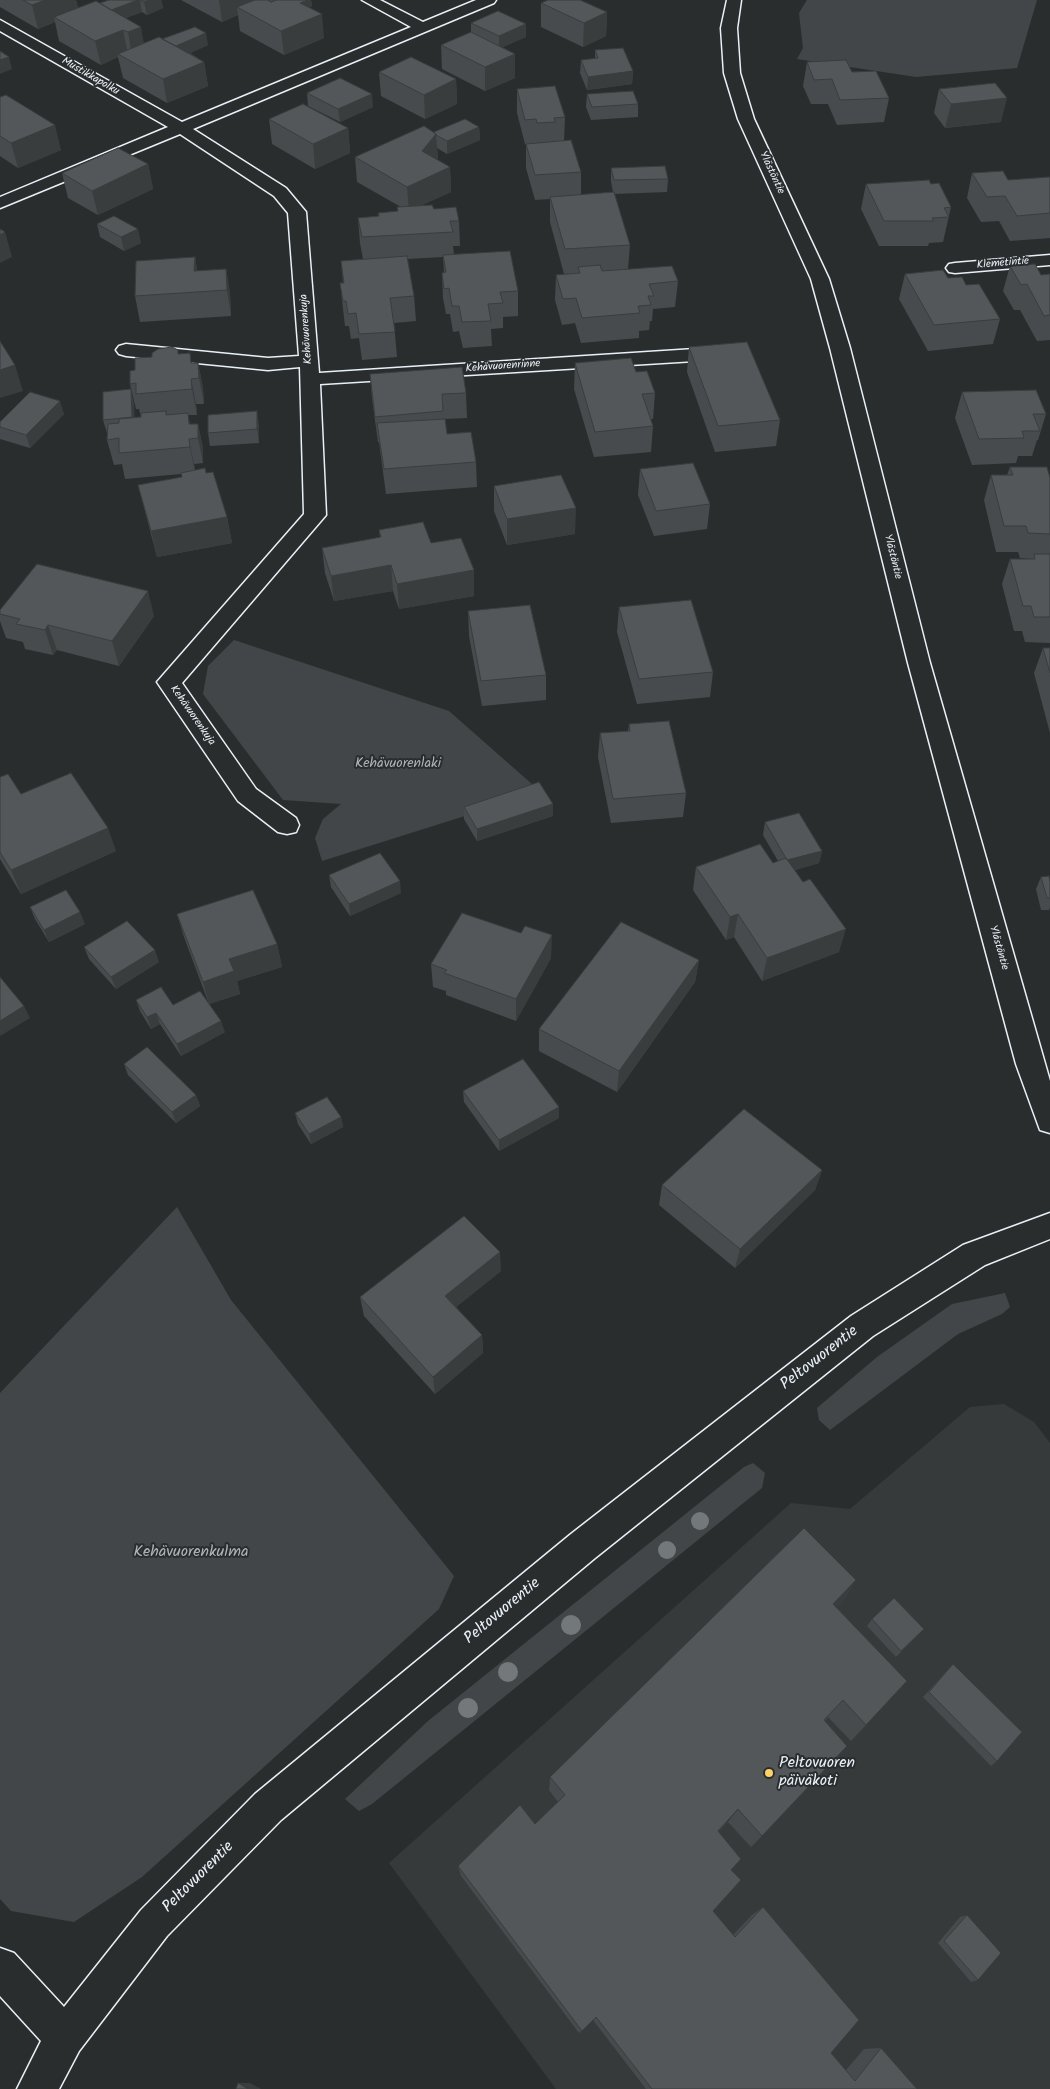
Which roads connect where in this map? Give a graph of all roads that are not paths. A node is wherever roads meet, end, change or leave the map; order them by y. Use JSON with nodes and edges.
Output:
{"nodes":[{"id":1,"x":369,"y":0,"type":"edge"},
{"id":2,"x":489,"y":0,"type":"edge"},
{"id":3,"x":734,"y":0,"type":"edge"},
{"id":4,"x":0,"y":25,"type":"edge"},
{"id":5,"x":422,"y":27,"type":"junction"},
{"id":6,"x":181,"y":128,"type":"junction"},
{"id":7,"x":0,"y":203,"type":"edge"},
{"id":8,"x":1050,"y":260,"type":"edge"},
{"id":9,"x":955,"y":268,"type":"dead end"},
{"id":10,"x":126,"y":350,"type":"dead end"},
{"id":11,"x":695,"y":355,"type":"edge"},
{"id":12,"x":310,"y":370,"type":"junction"},
{"id":13,"x":287,"y":825,"type":"dead end"},
{"id":14,"x":1050,"y":1121,"type":"edge"},
{"id":15,"x":1050,"y":1226,"type":"edge"},
{"id":16,"x":0,"y":1967,"type":"edge"},
{"id":17,"x":66,"y":2037,"type":"junction"},
{"id":18,"x":37,"y":2089,"type":"edge"}],
"edges":[{"from":1,"to":5,"type":"street"},
{"from":2,"to":5,"type":"street"},
{"from":3,"to":14,"type":"street","name":"Ylästöntie"},
{"from":4,"to":6,"type":"street","name":"Mustikkapolku"},
{"from":5,"to":6,"type":"street"},
{"from":6,"to":7,"type":"street"},
{"from":6,"to":12,"type":"street","name":"Kehävuorenkuja"},
{"from":8,"to":9,"type":"street","name":"Klemetintie"},
{"from":10,"to":12,"type":"street","name":"Kehävuorenrinne"},
{"from":11,"to":12,"type":"street","name":"Kehävuorenrinne"},
{"from":12,"to":13,"type":"street","name":"Kehävuorenkuja"},
{"from":15,"to":17,"type":"street","name":"Peltovuorentie"},
{"from":16,"to":17,"type":"street"},
{"from":17,"to":18,"type":"street","name":"Peltovuorentie"}]}
